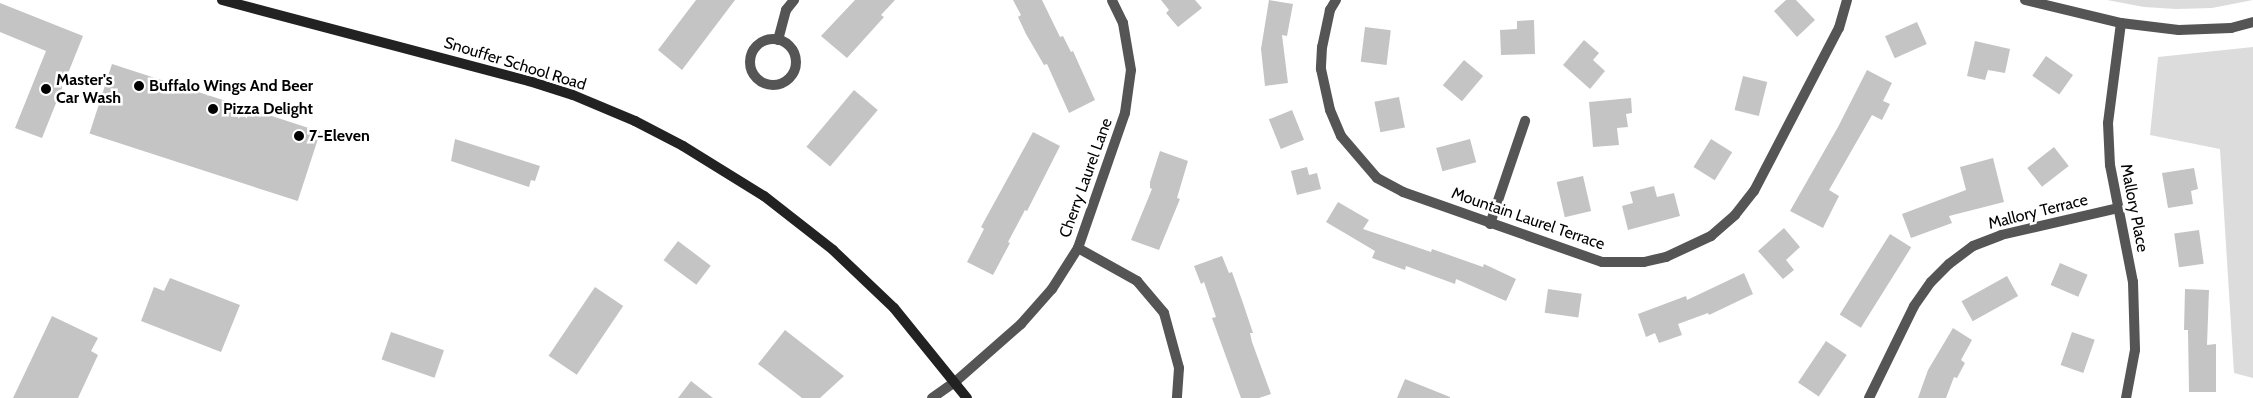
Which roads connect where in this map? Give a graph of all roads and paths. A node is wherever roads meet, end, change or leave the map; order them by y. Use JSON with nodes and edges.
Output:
{"nodes":[{"id":1,"x":222,"y":0,"type":"edge"},
{"id":2,"x":794,"y":0,"type":"edge"},
{"id":3,"x":1112,"y":0,"type":"edge"},
{"id":4,"x":1336,"y":0,"type":"edge"},
{"id":5,"x":1847,"y":0,"type":"edge"},
{"id":6,"x":2025,"y":0,"type":"edge"},
{"id":7,"x":2253,"y":22,"type":"edge"},
{"id":8,"x":2121,"y":23,"type":"junction"},
{"id":9,"x":778,"y":40,"type":"junction"},
{"id":10,"x":1525,"y":121,"type":"dead end"},
{"id":11,"x":2119,"y":208,"type":"junction"},
{"id":12,"x":1490,"y":224,"type":"junction"},
{"id":13,"x":1078,"y":248,"type":"junction"},
{"id":14,"x":955,"y":382,"type":"junction"},
{"id":15,"x":932,"y":398,"type":"edge"},
{"id":16,"x":968,"y":398,"type":"edge"},
{"id":17,"x":1177,"y":398,"type":"edge"},
{"id":18,"x":1869,"y":398,"type":"edge"},
{"id":19,"x":2126,"y":398,"type":"edge"}],
"edges":[{"from":1,"to":14,"type":"main road","name":"Snouffer School Road"},
{"from":2,"to":9,"type":"street"},
{"from":3,"to":13,"type":"street","name":"Cherry Laurel Lane"},
{"from":4,"to":12,"type":"street","name":"Mountain Laurel Terrace"},
{"from":5,"to":12,"type":"street","name":"Mountain Laurel Terrace"},
{"from":6,"to":8,"type":"street"},
{"from":7,"to":8,"type":"street"},
{"from":8,"to":11,"type":"street","name":"Mallory Place"},
{"from":9,"to":9,"type":"street"},
{"from":10,"to":12,"type":"street"},
{"from":11,"to":18,"type":"street","name":"Mallory Terrace"},
{"from":11,"to":19,"type":"street","name":"Mallory Place"},
{"from":13,"to":14,"type":"street","name":"Cherry Laurel Lane"},
{"from":13,"to":17,"type":"street"},
{"from":14,"to":15,"type":"street","name":"Cherry Laurel Lane"},
{"from":14,"to":16,"type":"main road","name":"Snouffer School Road"}]}
